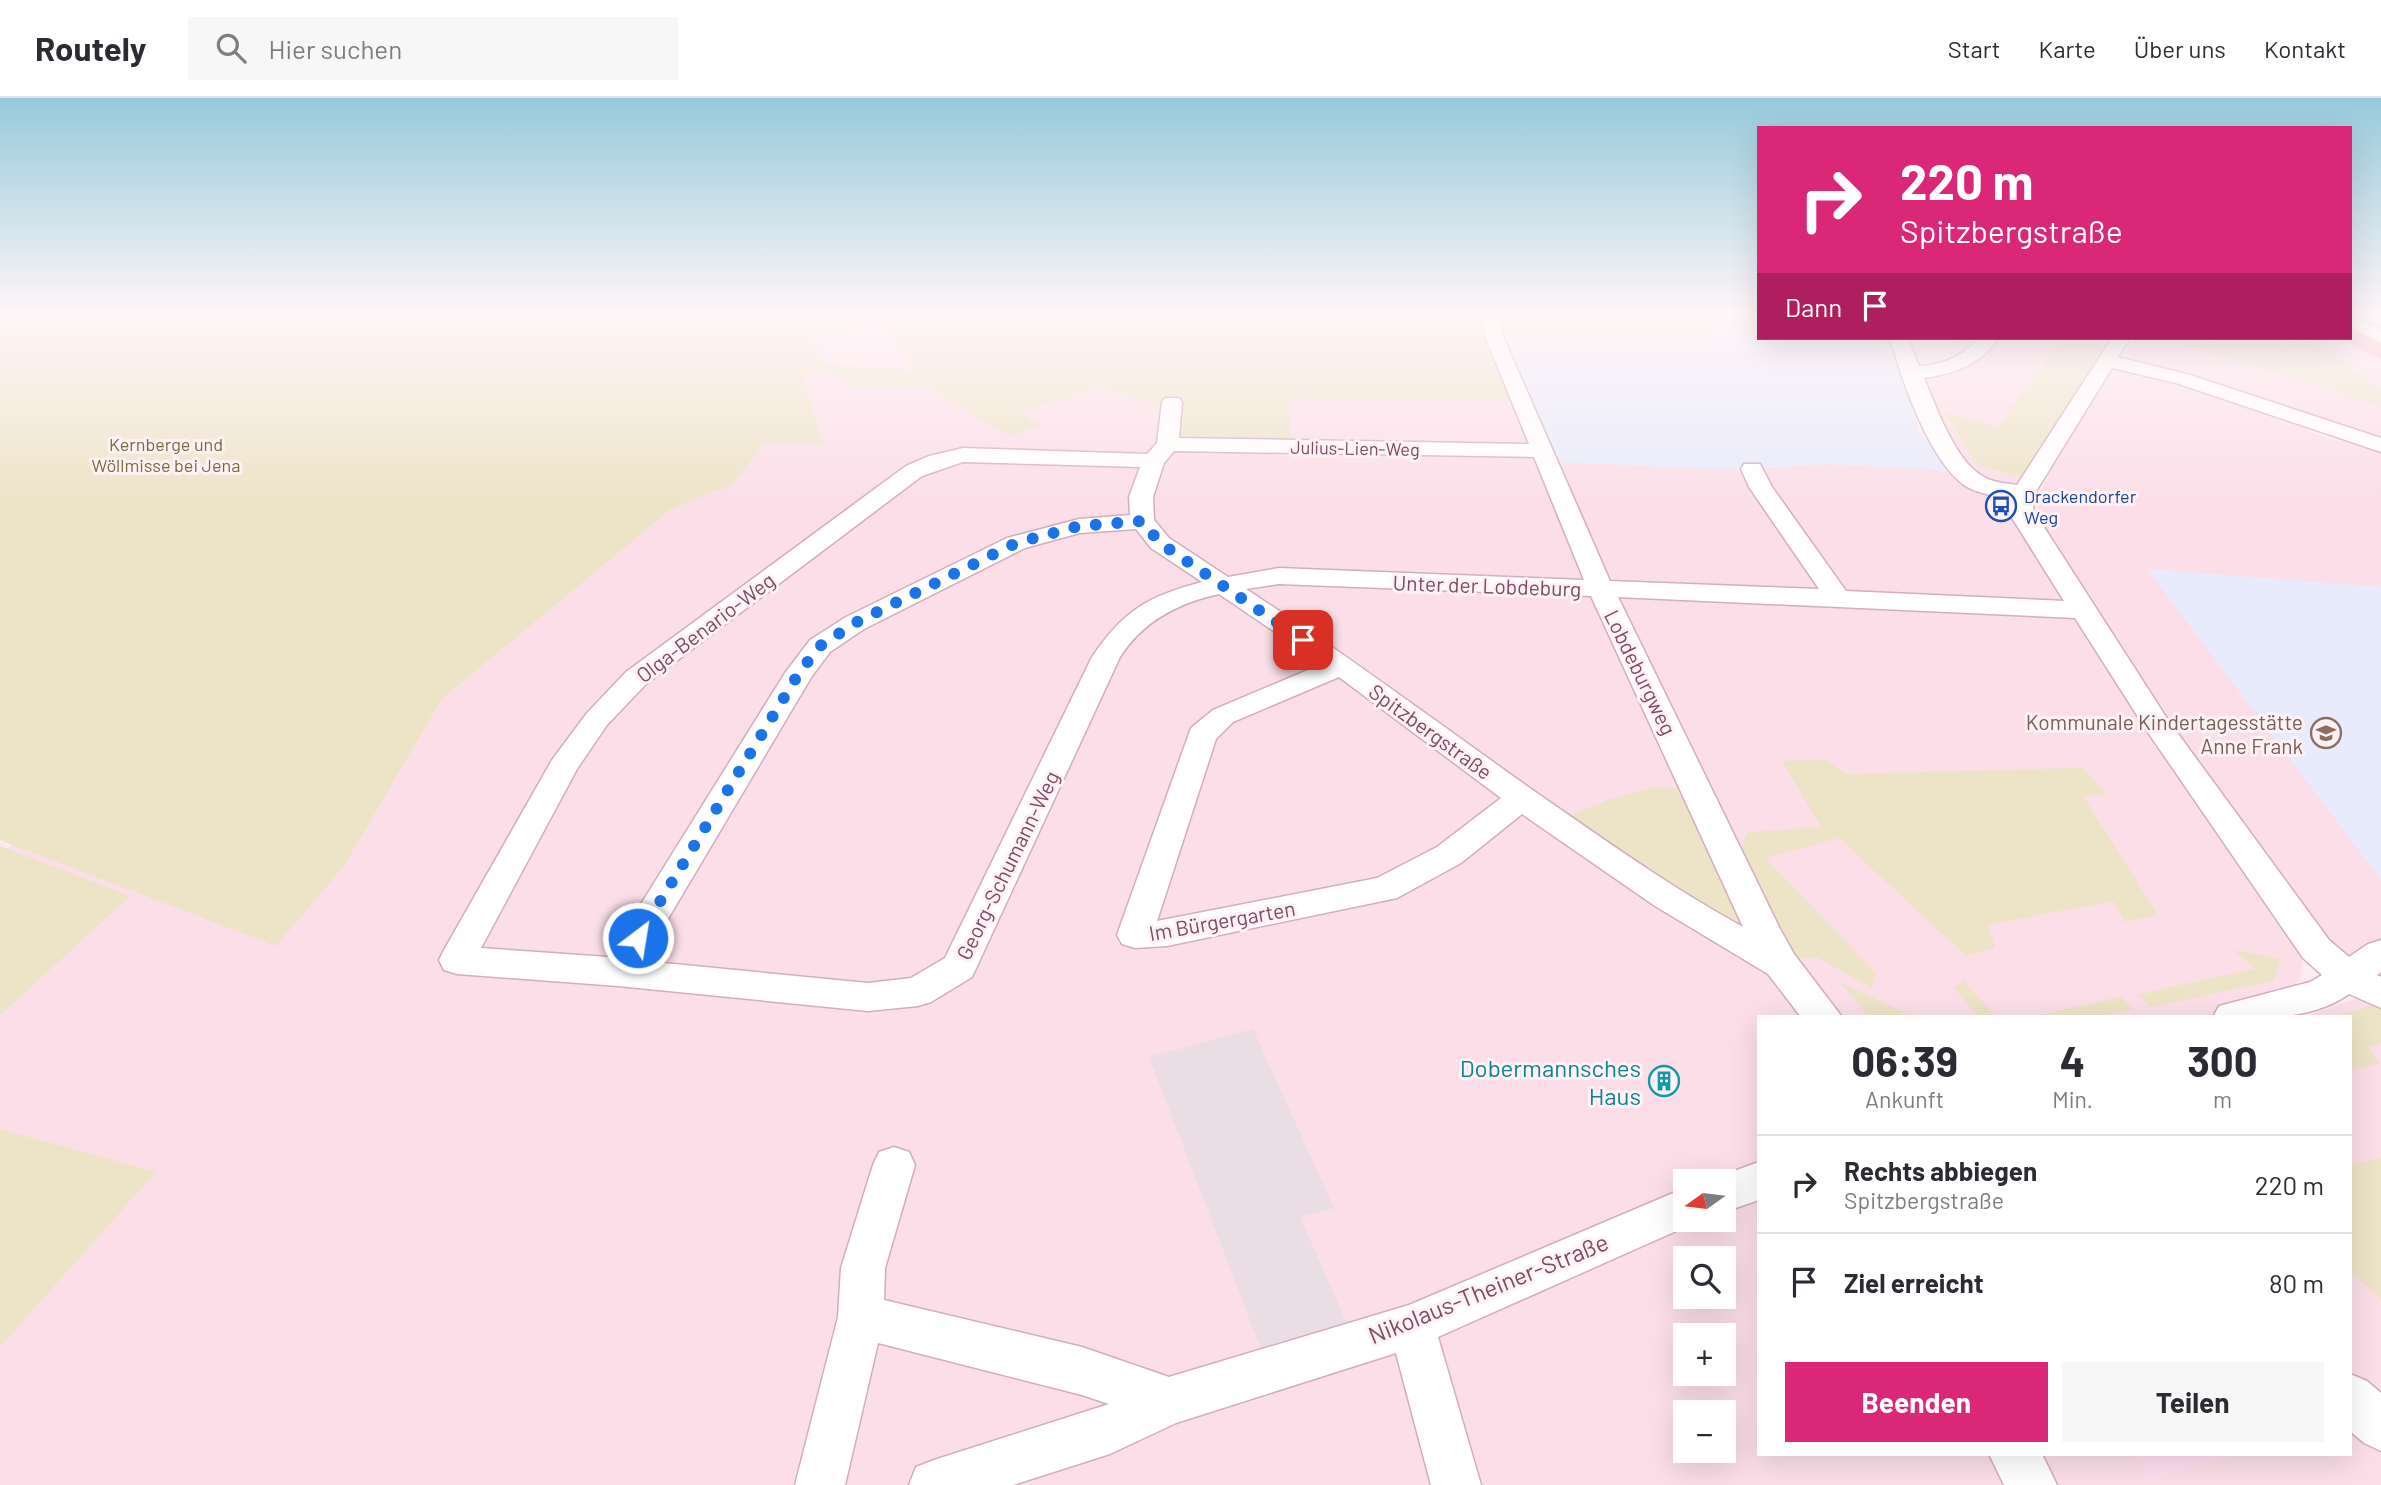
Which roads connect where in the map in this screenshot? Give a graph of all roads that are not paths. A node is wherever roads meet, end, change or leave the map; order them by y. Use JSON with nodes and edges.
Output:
{"nodes":[{"id":1,"x":1512,"y":378,"type":"edge"},
{"id":2,"x":1915,"y":378,"type":"edge"},
{"id":3,"x":2098,"y":378,"type":"edge"},
{"id":4,"x":2172,"y":378,"type":"edge"},
{"id":5,"x":1172,"y":402,"type":"dead end"},
{"id":6,"x":2381,"y":445,"type":"edge"},
{"id":7,"x":1543,"y":451,"type":"junction"},
{"id":8,"x":1160,"y":452,"type":"junction"},
{"id":9,"x":1752,"y":469,"type":"dead end"},
{"id":10,"x":2023,"y":493,"type":"junction"},
{"id":11,"x":1142,"y":521,"type":"junction"},
{"id":12,"x":1221,"y":585,"type":"junction"},
{"id":13,"x":1601,"y":589,"type":"junction"},
{"id":14,"x":1838,"y":598,"type":"junction"},
{"id":15,"x":2082,"y":610,"type":"junction"},
{"id":16,"x":1342,"y":666,"type":"junction"},
{"id":17,"x":1523,"y":798,"type":"junction"},
{"id":18,"x":2381,"y":954,"type":"edge"},
{"id":19,"x":457,"y":960,"type":"joint"},
{"id":20,"x":1781,"y":964,"type":"junction"},
{"id":21,"x":618,"y":972,"type":"junction"},
{"id":22,"x":2346,"y":975,"type":"junction"},
{"id":23,"x":2381,"y":994,"type":"edge"},
{"id":24,"x":1821,"y":1015,"type":"edge"},
{"id":25,"x":2240,"y":1015,"type":"edge"},
{"id":26,"x":894,"y":1165,"type":"dead end"},
{"id":27,"x":1757,"y":1182,"type":"edge"},
{"id":28,"x":1736,"y":1189,"type":"edge"},
{"id":29,"x":1673,"y":1212,"type":"edge"},
{"id":30,"x":861,"y":1317,"type":"junction"},
{"id":31,"x":1412,"y":1325,"type":"junction"},
{"id":32,"x":2352,"y":1400,"type":"edge"},
{"id":33,"x":1169,"y":1401,"type":"junction"},
{"id":34,"x":2381,"y":1426,"type":"edge"},
{"id":35,"x":2015,"y":1456,"type":"edge"},
{"id":36,"x":820,"y":1485,"type":"edge"},
{"id":37,"x":934,"y":1485,"type":"edge"},
{"id":38,"x":1456,"y":1485,"type":"edge"},
{"id":39,"x":2032,"y":1485,"type":"edge"}],
"edges":[{"from":1,"to":7,"type":"street","name":"Lobdeburgweg"},
{"from":2,"to":10,"type":"street"},
{"from":3,"to":10,"type":"street"},
{"from":4,"to":6,"type":"street"},
{"from":5,"to":8,"type":"street"},
{"from":7,"to":8,"type":"street","name":"Julius-Lien-Weg"},
{"from":7,"to":13,"type":"street","name":"Lobdeburgweg"},
{"from":8,"to":11,"type":"street"},
{"from":8,"to":19,"type":"street","name":"Olga-Benario-Weg"},
{"from":9,"to":14,"type":"street"},
{"from":10,"to":15,"type":"street"},
{"from":11,"to":12,"type":"street","name":"Spitzbergstraße"},
{"from":11,"to":21,"type":"street"},
{"from":12,"to":13,"type":"street","name":"Unter der Lobdeburg"},
{"from":12,"to":16,"type":"street","name":"Spitzbergstraße"},
{"from":12,"to":21,"type":"street","name":"Georg-Schumann-Weg"},
{"from":13,"to":14,"type":"street","name":"Unter der Lobdeburg"},
{"from":13,"to":20,"type":"street","name":"Lobdeburgweg"},
{"from":14,"to":15,"type":"street","name":"Unter der Lobdeburg"},
{"from":15,"to":22,"type":"street"},
{"from":16,"to":17,"type":"street","name":"Spitzbergstraße"},
{"from":16,"to":17,"type":"street","name":"Im Bürgergarten"},
{"from":17,"to":20,"type":"street","name":"Spitzbergstraße"},
{"from":18,"to":22,"type":"street"},
{"from":19,"to":21,"type":"street","name":"Georg-Schumann-Weg"},
{"from":20,"to":24,"type":"street","name":"Lobdeburgweg"},
{"from":22,"to":23,"type":"street"},
{"from":22,"to":25,"type":"street"},
{"from":26,"to":30,"type":"street"},
{"from":27,"to":28,"type":"street"},
{"from":29,"to":31,"type":"street","name":"Nikolaus-Theiner-Straße"},
{"from":30,"to":33,"type":"street"},
{"from":30,"to":36,"type":"street"},
{"from":31,"to":33,"type":"street","name":"Nikolaus-Theiner-Straße"},
{"from":31,"to":38,"type":"street"},
{"from":32,"to":34,"type":"street"},
{"from":33,"to":37,"type":"street","name":"Nikolaus-Theiner-Straße"},
{"from":35,"to":39,"type":"street"}]}
